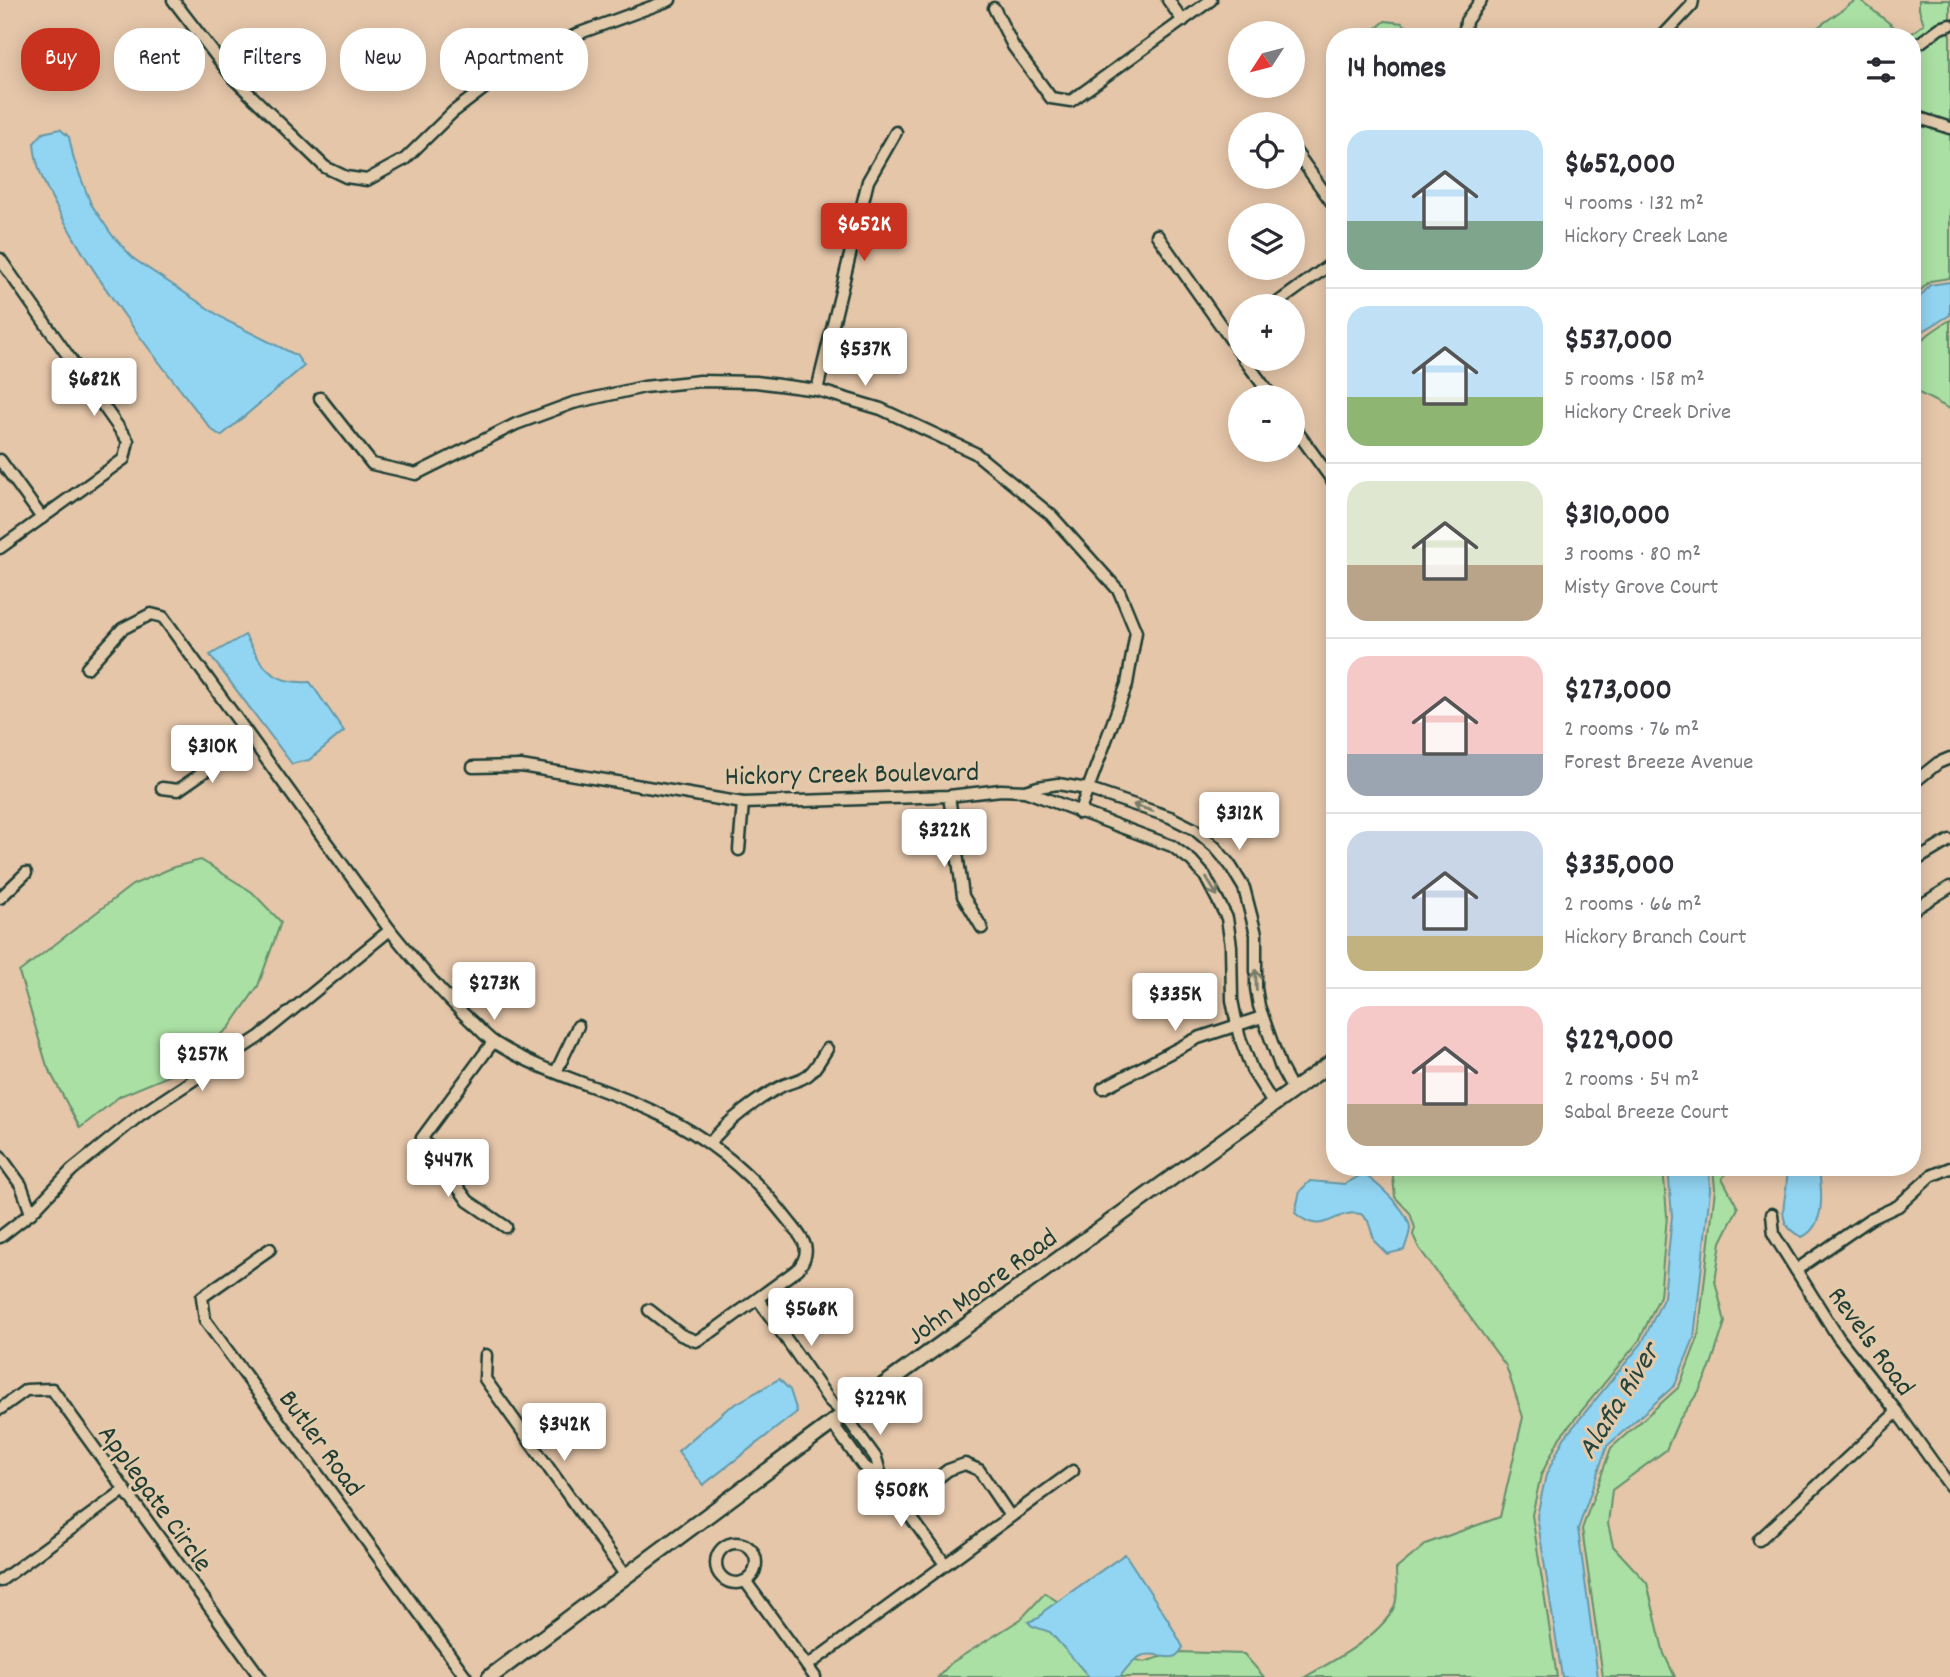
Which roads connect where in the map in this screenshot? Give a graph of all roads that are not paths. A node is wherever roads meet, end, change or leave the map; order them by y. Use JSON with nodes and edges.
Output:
{"nodes":[{"id":1,"x":670,"y":0,"type":"edge"},
{"id":2,"x":1168,"y":0,"type":"edge"},
{"id":3,"x":1211,"y":0,"type":"edge"},
{"id":4,"x":1482,"y":0,"type":"edge"},
{"id":5,"x":1693,"y":0,"type":"edge"},
{"id":6,"x":174,"y":1,"type":"edge"},
{"id":7,"x":994,"y":8,"type":"dead end"},
{"id":8,"x":1183,"y":21,"type":"junction"},
{"id":9,"x":1950,"y":25,"type":"edge"},
{"id":10,"x":1465,"y":28,"type":"edge"},
{"id":11,"x":1670,"y":28,"type":"edge"},
{"id":12,"x":1921,"y":42,"type":"edge"},
{"id":13,"x":1921,"y":119,"type":"edge"},
{"id":14,"x":1950,"y":128,"type":"edge"},
{"id":15,"x":896,"y":132,"type":"dead end"},
{"id":16,"x":1305,"y":165,"type":"edge"},
{"id":17,"x":1326,"y":194,"type":"edge"},
{"id":18,"x":1157,"y":235,"type":"dead end"},
{"id":19,"x":0,"y":259,"type":"edge"},
{"id":20,"x":1326,"y":268,"type":"edge"},
{"id":21,"x":1290,"y":294,"type":"edge"},
{"id":22,"x":1228,"y":335,"type":"edge"},
{"id":23,"x":817,"y":390,"type":"junction"},
{"id":24,"x":320,"y":398,"type":"dead end"},
{"id":25,"x":1305,"y":443,"type":"edge"},
{"id":26,"x":0,"y":460,"type":"edge"},
{"id":27,"x":1326,"y":472,"type":"edge"},
{"id":28,"x":42,"y":518,"type":"junction"},
{"id":29,"x":0,"y":548,"type":"edge"},
{"id":30,"x":87,"y":668,"type":"dead end"},
{"id":31,"x":251,"y":739,"type":"junction"},
{"id":32,"x":1950,"y":758,"type":"edge"},
{"id":33,"x":473,"y":767,"type":"dead end"},
{"id":34,"x":1921,"y":777,"type":"edge"},
{"id":35,"x":162,"y":788,"type":"dead end"},
{"id":36,"x":1087,"y":789,"type":"junction"},
{"id":37,"x":1025,"y":791,"type":"junction"},
{"id":38,"x":949,"y":796,"type":"junction"},
{"id":39,"x":743,"y":803,"type":"junction"},
{"id":40,"x":1079,"y":813,"type":"junction"},
{"id":41,"x":1950,"y":840,"type":"edge"},
{"id":42,"x":739,"y":850,"type":"dead end"},
{"id":43,"x":1921,"y":857,"type":"edge"},
{"id":44,"x":26,"y":873,"type":"dead end"},
{"id":45,"x":1950,"y":887,"type":"edge"},
{"id":46,"x":0,"y":898,"type":"edge"},
{"id":47,"x":1921,"y":905,"type":"edge"},
{"id":48,"x":982,"y":928,"type":"dead end"},
{"id":49,"x":390,"y":930,"type":"junction"},
{"id":50,"x":1262,"y":1017,"type":"junction"},
{"id":51,"x":1236,"y":1025,"type":"junction"},
{"id":52,"x":578,"y":1026,"type":"dead end"},
{"id":53,"x":493,"y":1042,"type":"junction"},
{"id":54,"x":827,"y":1049,"type":"dead end"},
{"id":55,"x":1326,"y":1066,"type":"edge"},
{"id":56,"x":556,"y":1072,"type":"junction"},
{"id":57,"x":1103,"y":1088,"type":"dead end"},
{"id":58,"x":1293,"y":1090,"type":"junction"},
{"id":59,"x":1273,"y":1105,"type":"junction"},
{"id":60,"x":710,"y":1143,"type":"junction"},
{"id":61,"x":0,"y":1156,"type":"edge"},
{"id":62,"x":1950,"y":1168,"type":"edge"},
{"id":63,"x":31,"y":1213,"type":"junction"},
{"id":64,"x":1772,"y":1214,"type":"dead end"},
{"id":65,"x":506,"y":1227,"type":"dead end"},
{"id":66,"x":0,"y":1237,"type":"edge"},
{"id":67,"x":270,"y":1249,"type":"dead end"},
{"id":68,"x":1796,"y":1270,"type":"junction"},
{"id":69,"x":758,"y":1299,"type":"junction"},
{"id":70,"x":649,"y":1310,"type":"dead end"},
{"id":71,"x":486,"y":1355,"type":"dead end"},
{"id":72,"x":0,"y":1409,"type":"edge"},
{"id":73,"x":1897,"y":1412,"type":"junction"},
{"id":74,"x":844,"y":1414,"type":"junction"},
{"id":75,"x":832,"y":1423,"type":"junction"},
{"id":76,"x":868,"y":1446,"type":"junction"},
{"id":77,"x":855,"y":1455,"type":"junction"},
{"id":78,"x":1073,"y":1471,"type":"dead end"},
{"id":79,"x":881,"y":1476,"type":"junction"},
{"id":80,"x":1950,"y":1486,"type":"edge"},
{"id":81,"x":123,"y":1491,"type":"junction"},
{"id":82,"x":903,"y":1504,"type":"junction"},
{"id":83,"x":1010,"y":1517,"type":"junction"},
{"id":84,"x":1759,"y":1540,"type":"dead end"},
{"id":85,"x":945,"y":1564,"type":"junction"},
{"id":86,"x":626,"y":1576,"type":"junction"},
{"id":87,"x":0,"y":1581,"type":"edge"},
{"id":88,"x":746,"y":1581,"type":"junction"},
{"id":89,"x":807,"y":1666,"type":"junction"},
{"id":90,"x":260,"y":1677,"type":"edge"},
{"id":91,"x":466,"y":1677,"type":"edge"},
{"id":92,"x":490,"y":1677,"type":"edge"},
{"id":93,"x":815,"y":1677,"type":"edge"}],
"edges":[{"from":1,"to":6,"type":"street"},
{"from":2,"to":8,"type":"street"},
{"from":3,"to":8,"type":"street"},
{"from":4,"to":10,"type":"street"},
{"from":5,"to":11,"type":"street"},
{"from":7,"to":8,"type":"street"},
{"from":9,"to":12,"type":"street"},
{"from":13,"to":14,"type":"street"},
{"from":15,"to":23,"type":"street"},
{"from":16,"to":17,"type":"street"},
{"from":18,"to":22,"type":"street"},
{"from":19,"to":28,"type":"street"},
{"from":20,"to":21,"type":"street"},
{"from":23,"to":24,"type":"street"},
{"from":23,"to":36,"type":"street"},
{"from":25,"to":27,"type":"street"},
{"from":26,"to":28,"type":"street"},
{"from":28,"to":29,"type":"street"},
{"from":30,"to":31,"type":"street"},
{"from":31,"to":35,"type":"street"},
{"from":31,"to":49,"type":"street"},
{"from":32,"to":34,"type":"street"},
{"from":33,"to":39,"type":"street","name":"Hickory Creek Boulevard"},
{"from":36,"to":37,"type":"street","name":"Hickory Creek Boulevard"},
{"from":36,"to":40,"type":"street"},
{"from":50,"to":36,"type":"street","name":"Hickory Creek Boulevard","one_way":true},
{"from":37,"to":38,"type":"street","name":"Hickory Creek Boulevard"},
{"from":37,"to":40,"type":"street","name":"Hickory Creek Boulevard"},
{"from":38,"to":39,"type":"street","name":"Hickory Creek Boulevard"},
{"from":38,"to":48,"type":"street"},
{"from":39,"to":42,"type":"street"},
{"from":40,"to":51,"type":"street","name":"Hickory Creek Boulevard","one_way":true},
{"from":41,"to":43,"type":"street"},
{"from":44,"to":46,"type":"street"},
{"from":45,"to":47,"type":"street"},
{"from":49,"to":53,"type":"street"},
{"from":49,"to":63,"type":"street"},
{"from":50,"to":51,"type":"street"},
{"from":50,"to":58,"type":"street","name":"Hickory Creek Boulevard"},
{"from":51,"to":57,"type":"street"},
{"from":51,"to":59,"type":"street","name":"Hickory Creek Boulevard"},
{"from":52,"to":56,"type":"street"},
{"from":53,"to":56,"type":"street"},
{"from":53,"to":65,"type":"street"},
{"from":54,"to":60,"type":"street"},
{"from":55,"to":58,"type":"street","name":"John Moore Road"},
{"from":56,"to":60,"type":"street"},
{"from":58,"to":59,"type":"street","name":"John Moore Road"},
{"from":59,"to":74,"type":"street","name":"John Moore Road"},
{"from":60,"to":69,"type":"street"},
{"from":61,"to":63,"type":"street"},
{"from":62,"to":68,"type":"street"},
{"from":63,"to":66,"type":"street"},
{"from":64,"to":68,"type":"street","name":"Revels Road"},
{"from":67,"to":91,"type":"street","name":"Butler Road"},
{"from":68,"to":73,"type":"street","name":"Revels Road"},
{"from":69,"to":70,"type":"street"},
{"from":69,"to":74,"type":"street"},
{"from":71,"to":86,"type":"street"},
{"from":72,"to":81,"type":"street","name":"Applegate Circle"},
{"from":73,"to":80,"type":"street","name":"Revels Road"},
{"from":73,"to":84,"type":"street"},
{"from":74,"to":75,"type":"street","name":"John Moore Road"},
{"from":74,"to":76,"type":"street"},
{"from":75,"to":77,"type":"street"},
{"from":75,"to":86,"type":"street","name":"John Moore Road"},
{"from":76,"to":77,"type":"street"},
{"from":76,"to":79,"type":"street"},
{"from":77,"to":79,"type":"street"},
{"from":78,"to":83,"type":"street"},
{"from":79,"to":82,"type":"street"},
{"from":81,"to":87,"type":"street"},
{"from":81,"to":90,"type":"street","name":"Applegate Circle"},
{"from":82,"to":83,"type":"street"},
{"from":82,"to":85,"type":"street"},
{"from":83,"to":85,"type":"street"},
{"from":85,"to":89,"type":"street"},
{"from":86,"to":92,"type":"street","name":"John Moore Road"},
{"from":88,"to":88,"type":"street"},
{"from":88,"to":89,"type":"street"},
{"from":89,"to":93,"type":"street"}]}
